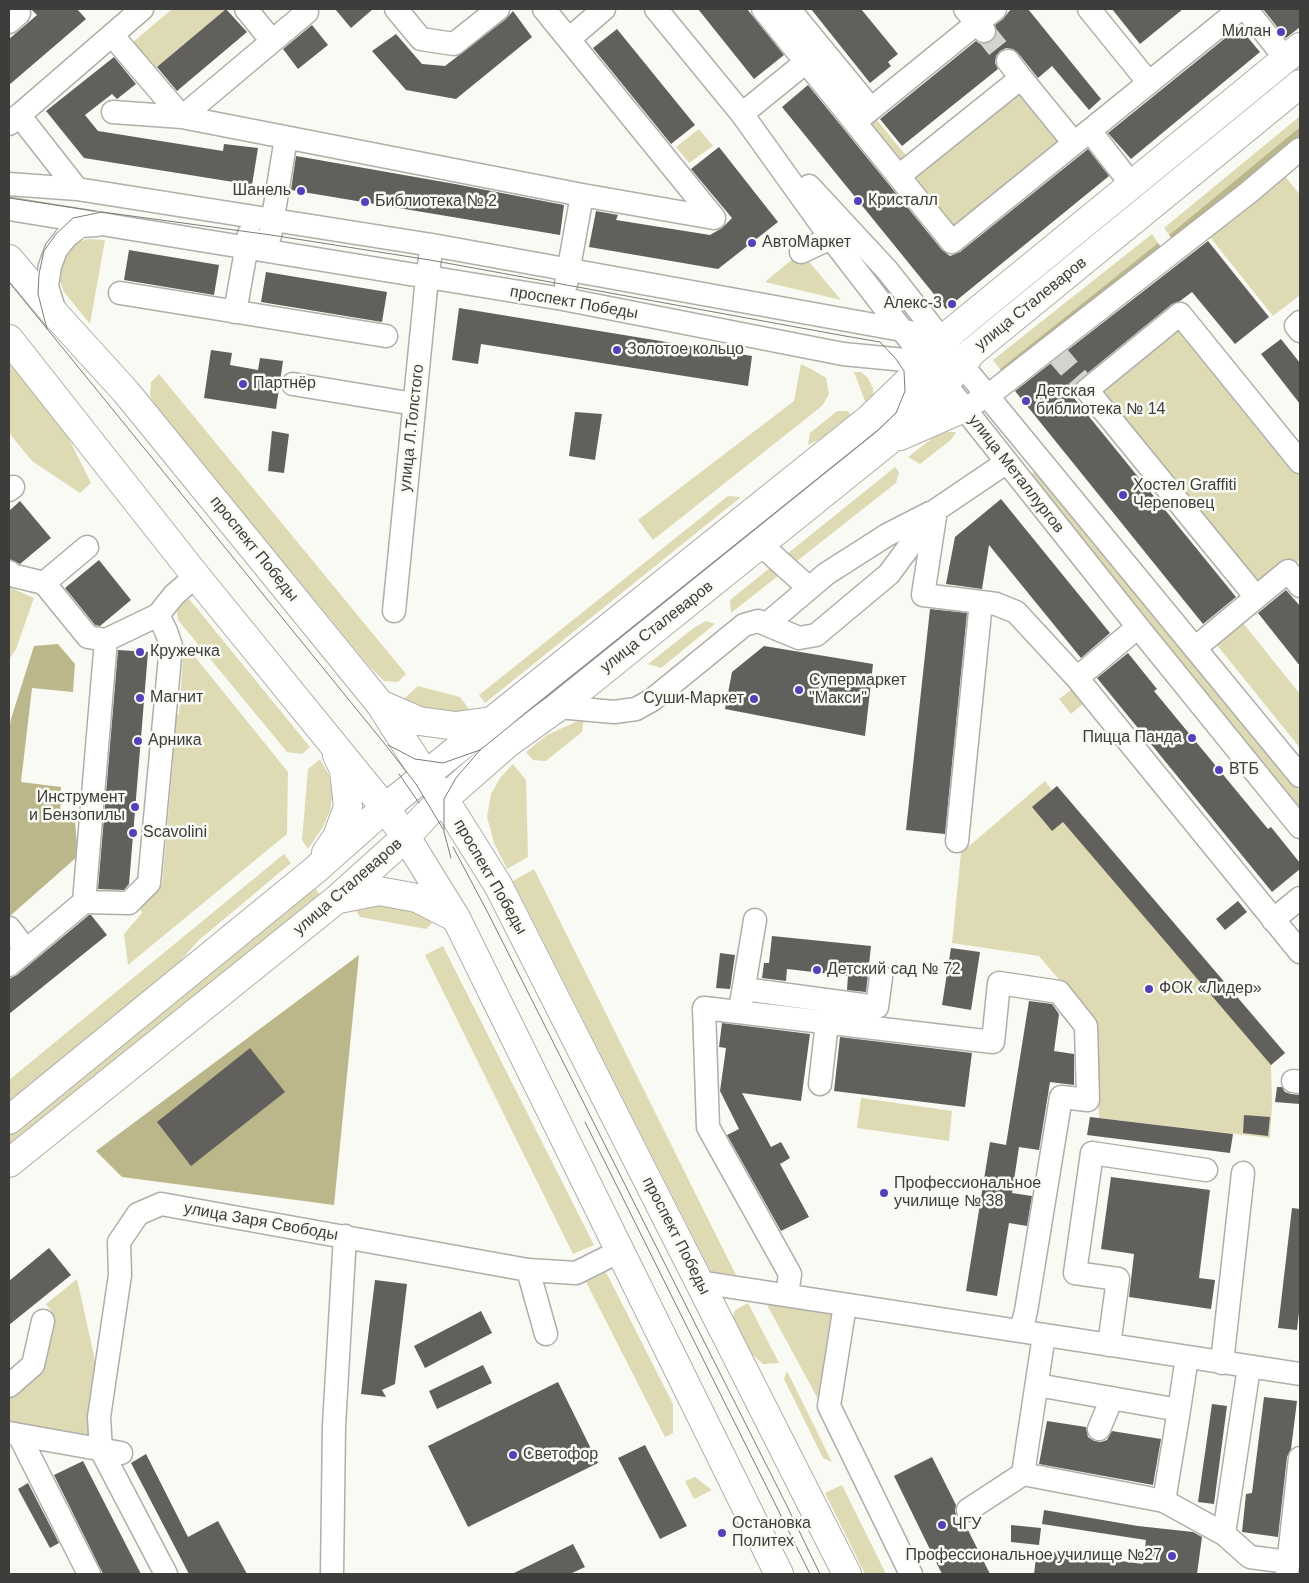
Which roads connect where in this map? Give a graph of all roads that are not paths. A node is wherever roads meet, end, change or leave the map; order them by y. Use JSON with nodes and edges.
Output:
{"nodes":[{"id":1,"x":15,"y":9,"type":"edge"},
{"id":2,"x":142,"y":9,"type":"edge"},
{"id":3,"x":246,"y":9,"type":"edge"},
{"id":4,"x":396,"y":9,"type":"edge"},
{"id":5,"x":498,"y":9,"type":"edge"},
{"id":6,"x":544,"y":9,"type":"edge"},
{"id":7,"x":604,"y":9,"type":"edge"},
{"id":8,"x":656,"y":9,"type":"edge"},
{"id":9,"x":763,"y":9,"type":"edge"},
{"id":10,"x":789,"y":9,"type":"edge"},
{"id":11,"x":995,"y":9,"type":"edge"},
{"id":12,"x":1089,"y":9,"type":"edge"},
{"id":13,"x":1240,"y":9,"type":"edge"},
{"id":14,"x":1246,"y":9,"type":"edge"},
{"id":15,"x":307,"y":12,"type":"dead end"},
{"id":16,"x":975,"y":21,"type":"edge"},
{"id":17,"x":9,"y":22,"type":"edge"},
{"id":18,"x":112,"y":35,"type":"junction"},
{"id":19,"x":569,"y":39,"type":"junction"},
{"id":20,"x":272,"y":41,"type":"junction"},
{"id":21,"x":1293,"y":53,"type":"edge"},
{"id":22,"x":814,"y":55,"type":"junction"},
{"id":23,"x":1149,"y":83,"type":"junction"},
{"id":24,"x":1300,"y":84,"type":"edge"},
{"id":25,"x":113,"y":112,"type":"dead end"},
{"id":26,"x":742,"y":114,"type":"junction"},
{"id":27,"x":863,"y":116,"type":"junction"},
{"id":28,"x":182,"y":117,"type":"junction"},
{"id":29,"x":14,"y":120,"type":"edge"},
{"id":30,"x":1082,"y":137,"type":"junction"},
{"id":31,"x":286,"y":138,"type":"junction"},
{"id":32,"x":1300,"y":149,"type":"edge"},
{"id":33,"x":899,"y":176,"type":"junction"},
{"id":34,"x":9,"y":184,"type":"edge"},
{"id":35,"x":1132,"y":184,"type":"junction"},
{"id":36,"x":77,"y":189,"type":"junction"},
{"id":37,"x":582,"y":195,"type":"junction"},
{"id":38,"x":9,"y":209,"type":"edge"},
{"id":39,"x":250,"y":217,"type":"junction"},
{"id":40,"x":272,"y":220,"type":"junction"},
{"id":41,"x":110,"y":224,"type":"junction"},
{"id":42,"x":831,"y":238,"type":"junction"},
{"id":43,"x":432,"y":245,"type":"junction"},
{"id":44,"x":246,"y":248,"type":"junction"},
{"id":45,"x":268,"y":252,"type":"junction"},
{"id":46,"x":801,"y":252,"type":"dead end"},
{"id":47,"x":9,"y":259,"type":"edge"},
{"id":48,"x":568,"y":269,"type":"junction"},
{"id":49,"x":427,"y":278,"type":"junction"},
{"id":50,"x":120,"y":293,"type":"dead end"},
{"id":51,"x":563,"y":299,"type":"junction"},
{"id":52,"x":235,"y":312,"type":"junction"},
{"id":53,"x":56,"y":316,"type":"junction"},
{"id":54,"x":1300,"y":322,"type":"edge"},
{"id":55,"x":902,"y":330,"type":"junction"},
{"id":56,"x":1300,"y":331,"type":"edge"},
{"id":57,"x":386,"y":336,"type":"dead end"},
{"id":58,"x":9,"y":338,"type":"edge"},
{"id":59,"x":944,"y":340,"type":"junction"},
{"id":60,"x":928,"y":362,"type":"junction"},
{"id":61,"x":954,"y":374,"type":"junction"},
{"id":62,"x":293,"y":384,"type":"dead end"},
{"id":63,"x":989,"y":395,"type":"junction"},
{"id":64,"x":414,"y":404,"type":"junction"},
{"id":65,"x":964,"y":408,"type":"junction"},
{"id":66,"x":887,"y":442,"type":"junction"},
{"id":67,"x":1007,"y":462,"type":"junction"},
{"id":68,"x":1300,"y":462,"type":"edge"},
{"id":69,"x":936,"y":510,"type":"junction"},
{"id":70,"x":760,"y":544,"type":"junction"},
{"id":71,"x":87,"y":547,"type":"dead end"},
{"id":72,"x":9,"y":572,"type":"edge"},
{"id":73,"x":1296,"y":572,"type":"edge"},
{"id":74,"x":196,"y":576,"type":"junction"},
{"id":75,"x":44,"y":583,"type":"junction"},
{"id":76,"x":809,"y":588,"type":"junction"},
{"id":77,"x":1256,"y":597,"type":"junction"},
{"id":78,"x":981,"y":602,"type":"junction"},
{"id":79,"x":394,"y":611,"type":"dead end"},
{"id":80,"x":158,"y":616,"type":"junction"},
{"id":81,"x":767,"y":624,"type":"junction"},
{"id":82,"x":1138,"y":627,"type":"junction"},
{"id":83,"x":106,"y":640,"type":"junction"},
{"id":84,"x":1195,"y":648,"type":"junction"},
{"id":85,"x":1077,"y":678,"type":"junction"},
{"id":86,"x":380,"y":704,"type":"junction"},
{"id":87,"x":558,"y":707,"type":"junction"},
{"id":88,"x":492,"y":722,"type":"junction"},
{"id":89,"x":331,"y":743,"type":"junction"},
{"id":90,"x":426,"y":776,"type":"junction"},
{"id":91,"x":1300,"y":776,"type":"edge"},
{"id":92,"x":444,"y":799,"type":"junction"},
{"id":93,"x":386,"y":808,"type":"junction"},
{"id":94,"x":1300,"y":827,"type":"edge"},
{"id":95,"x":406,"y":837,"type":"junction"},
{"id":96,"x":957,"y":841,"type":"dead end"},
{"id":97,"x":315,"y":870,"type":"junction"},
{"id":98,"x":1300,"y":898,"type":"edge"},
{"id":99,"x":337,"y":899,"type":"junction"},
{"id":100,"x":84,"y":902,"type":"junction"},
{"id":101,"x":456,"y":918,"type":"junction"},
{"id":102,"x":755,"y":920,"type":"dead end"},
{"id":103,"x":1273,"y":920,"type":"junction"},
{"id":104,"x":9,"y":928,"type":"edge"},
{"id":105,"x":26,"y":950,"type":"junction"},
{"id":106,"x":1300,"y":952,"type":"edge"},
{"id":107,"x":9,"y":964,"type":"edge"},
{"id":108,"x":881,"y":977,"type":"dead end"},
{"id":109,"x":744,"y":989,"type":"junction"},
{"id":110,"x":739,"y":1012,"type":"junction"},
{"id":111,"x":827,"y":1023,"type":"junction"},
{"id":112,"x":820,"y":1084,"type":"dead end"},
{"id":113,"x":9,"y":1120,"type":"edge"},
{"id":114,"x":9,"y":1163,"type":"edge"},
{"id":115,"x":1206,"y":1170,"type":"dead end"},
{"id":116,"x":1243,"y":1173,"type":"dead end"},
{"id":117,"x":345,"y":1236,"type":"junction"},
{"id":118,"x":620,"y":1251,"type":"junction"},
{"id":119,"x":528,"y":1270,"type":"junction"},
{"id":120,"x":699,"y":1282,"type":"junction"},
{"id":121,"x":787,"y":1295,"type":"junction"},
{"id":122,"x":845,"y":1305,"type":"junction"},
{"id":123,"x":43,"y":1321,"type":"dead end"},
{"id":124,"x":1021,"y":1331,"type":"junction"},
{"id":125,"x":546,"y":1334,"type":"dead end"},
{"id":126,"x":1044,"y":1334,"type":"junction"},
{"id":127,"x":1109,"y":1345,"type":"junction"},
{"id":128,"x":1188,"y":1358,"type":"junction"},
{"id":129,"x":1222,"y":1363,"type":"junction"},
{"id":130,"x":1249,"y":1366,"type":"junction"},
{"id":131,"x":1300,"y":1370,"type":"edge"},
{"id":132,"x":1300,"y":1374,"type":"edge"},
{"id":133,"x":1037,"y":1385,"type":"junction"},
{"id":134,"x":9,"y":1386,"type":"edge"},
{"id":135,"x":1112,"y":1398,"type":"junction"},
{"id":136,"x":1179,"y":1410,"type":"junction"},
{"id":137,"x":1099,"y":1429,"type":"dead end"},
{"id":138,"x":14,"y":1434,"type":"edge"},
{"id":139,"x":111,"y":1451,"type":"junction"},
{"id":140,"x":1300,"y":1458,"type":"edge"},
{"id":141,"x":1023,"y":1474,"type":"junction"},
{"id":142,"x":1164,"y":1501,"type":"junction"},
{"id":143,"x":968,"y":1510,"type":"dead end"},
{"id":144,"x":1224,"y":1534,"type":"junction"},
{"id":145,"x":1288,"y":1568,"type":"edge"},
{"id":146,"x":89,"y":1574,"type":"edge"},
{"id":147,"x":166,"y":1574,"type":"edge"},
{"id":148,"x":332,"y":1574,"type":"edge"},
{"id":149,"x":779,"y":1574,"type":"edge"},
{"id":150,"x":847,"y":1574,"type":"edge"},
{"id":151,"x":911,"y":1574,"type":"edge"}],
"edges":[{"from":1,"to":17,"type":"street"},
{"from":2,"to":18,"type":"street"},
{"from":3,"to":20,"type":"street"},
{"from":4,"to":5,"type":"street"},
{"from":6,"to":19,"type":"street"},
{"from":7,"to":19,"type":"street"},
{"from":8,"to":26,"type":"street","name":"улица Металлургов"},
{"from":9,"to":22,"type":"street"},
{"from":10,"to":22,"type":"street"},
{"from":11,"to":16,"type":"street"},
{"from":12,"to":23,"type":"street"},
{"from":13,"to":23,"type":"street"},
{"from":14,"to":21,"type":"street"},
{"from":15,"to":20,"type":"street"},
{"from":16,"to":27,"type":"street"},
{"from":18,"to":28,"type":"street"},
{"from":18,"to":29,"type":"street"},
{"from":19,"to":37,"type":"street"},
{"from":20,"to":28,"type":"street"},
{"from":21,"to":35,"type":"main road","name":"улица Сталеваров"},
{"from":22,"to":26,"type":"street"},
{"from":22,"to":27,"type":"street"},
{"from":23,"to":30,"type":"street"},
{"from":24,"to":61,"type":"main road","name":"улица Сталеваров"},
{"from":25,"to":28,"type":"street"},
{"from":26,"to":42,"type":"street","name":"улица Металлургов"},
{"from":26,"to":59,"type":"street","name":"улица Металлургов"},
{"from":27,"to":33,"type":"street"},
{"from":28,"to":31,"type":"street"},
{"from":29,"to":36,"type":"street"},
{"from":30,"to":33,"type":"street"},
{"from":30,"to":33,"type":"street"},
{"from":30,"to":35,"type":"street"},
{"from":31,"to":37,"type":"street"},
{"from":31,"to":40,"type":"street"},
{"from":32,"to":63,"type":"street"},
{"from":34,"to":36,"type":"street","name":"проспект Победы"},
{"from":35,"to":59,"type":"main road","name":"улица Сталеваров"},
{"from":36,"to":39,"type":"street","name":"проспект Победы"},
{"from":37,"to":48,"type":"street"},
{"from":38,"to":41,"type":"street","name":"проспект Победы"},
{"from":39,"to":40,"type":"street","name":"проспект Победы"},
{"from":39,"to":44,"type":"street"},
{"from":40,"to":43,"type":"street","name":"проспект Победы"},
{"from":40,"to":45,"type":"street"},
{"from":41,"to":44,"type":"street","name":"проспект Победы"},
{"from":41,"to":53,"type":"street"},
{"from":42,"to":46,"type":"street"},
{"from":42,"to":55,"type":"street","name":"улица Металлургов"},
{"from":43,"to":48,"type":"street","name":"проспект Победы"},
{"from":43,"to":49,"type":"street","name":"улица Л.Толстого"},
{"from":44,"to":45,"type":"street","name":"проспект Победы"},
{"from":44,"to":52,"type":"street"},
{"from":45,"to":49,"type":"street","name":"проспект Победы"},
{"from":47,"to":53,"type":"main road","name":"проспект Победы"},
{"from":48,"to":51,"type":"street"},
{"from":48,"to":55,"type":"street","name":"проспект Победы"},
{"from":49,"to":51,"type":"street","name":"проспект Победы"},
{"from":49,"to":64,"type":"street","name":"улица Л.Толстого"},
{"from":50,"to":52,"type":"street"},
{"from":51,"to":60,"type":"street","name":"проспект Победы"},
{"from":52,"to":57,"type":"street"},
{"from":53,"to":86,"type":"main road","name":"проспект Победы"},
{"from":54,"to":56,"type":"street"},
{"from":55,"to":59,"type":"street","name":"проспект Победы"},
{"from":55,"to":60,"type":"street","name":"улица Металлургов"},
{"from":58,"to":74,"type":"main road"},
{"from":59,"to":60,"type":"main road","name":"улица Сталеваров"},
{"from":59,"to":61,"type":"street","name":"улица Металлургов"},
{"from":60,"to":61,"type":"street","name":"проспект Победы"},
{"from":60,"to":88,"type":"main road","name":"улица Сталеваров"},
{"from":61,"to":63,"type":"street","name":"улица Металлургов"},
{"from":61,"to":65,"type":"street","name":"улица Металлургов"},
{"from":61,"to":66,"type":"main road","name":"улица Сталеваров"},
{"from":62,"to":64,"type":"street"},
{"from":63,"to":65,"type":"street"},
{"from":63,"to":84,"type":"street","name":"улица Металлургов"},
{"from":64,"to":79,"type":"street","name":"улица Л.Толстого"},
{"from":65,"to":66,"type":"main road"},
{"from":65,"to":67,"type":"street","name":"улица Металлургов"},
{"from":66,"to":70,"type":"main road","name":"улица Сталеваров"},
{"from":67,"to":69,"type":"street"},
{"from":67,"to":82,"type":"street","name":"улица Металлургов"},
{"from":68,"to":77,"type":"street"},
{"from":69,"to":76,"type":"street"},
{"from":69,"to":78,"type":"street"},
{"from":69,"to":81,"type":"street"},
{"from":70,"to":76,"type":"street"},
{"from":70,"to":87,"type":"main road","name":"улица Сталеваров"},
{"from":71,"to":75,"type":"street"},
{"from":72,"to":75,"type":"street"},
{"from":73,"to":77,"type":"street"},
{"from":74,"to":80,"type":"street"},
{"from":74,"to":89,"type":"main road"},
{"from":75,"to":83,"type":"street"},
{"from":76,"to":81,"type":"street"},
{"from":77,"to":84,"type":"street"},
{"from":78,"to":85,"type":"street"},
{"from":78,"to":96,"type":"street"},
{"from":80,"to":83,"type":"street"},
{"from":80,"to":100,"type":"street"},
{"from":81,"to":87,"type":"street"},
{"from":82,"to":85,"type":"street"},
{"from":82,"to":94,"type":"street","name":"улица Металлургов"},
{"from":83,"to":100,"type":"street"},
{"from":84,"to":91,"type":"street","name":"улица Металлургов"},
{"from":85,"to":103,"type":"street"},
{"from":86,"to":88,"type":"main road"},
{"from":86,"to":90,"type":"main road","name":"проспект Победы"},
{"from":87,"to":92,"type":"main road","name":"улица Сталеваров"},
{"from":88,"to":90,"type":"main road","name":"улица Сталеваров"},
{"from":89,"to":93,"type":"main road"},
{"from":89,"to":97,"type":"main road"},
{"from":90,"to":92,"type":"main road","name":"проспект Победы"},
{"from":90,"to":93,"type":"main road","name":"улица Сталеваров"},
{"from":92,"to":95,"type":"main road","name":"улица Сталеваров"},
{"from":92,"to":120,"type":"main road","name":"проспект Победы"},
{"from":93,"to":95,"type":"main road"},
{"from":93,"to":97,"type":"main road","name":"улица Сталеваров"},
{"from":95,"to":99,"type":"main road","name":"улица Сталеваров"},
{"from":95,"to":101,"type":"main road"},
{"from":97,"to":113,"type":"main road","name":"улица Сталеваров"},
{"from":98,"to":103,"type":"street"},
{"from":99,"to":101,"type":"main road"},
{"from":99,"to":114,"type":"main road","name":"улица Сталеваров"},
{"from":100,"to":105,"type":"street"},
{"from":101,"to":118,"type":"main road"},
{"from":102,"to":109,"type":"street"},
{"from":103,"to":106,"type":"street"},
{"from":104,"to":105,"type":"street"},
{"from":105,"to":107,"type":"street"},
{"from":108,"to":109,"type":"street"},
{"from":109,"to":110,"type":"street"},
{"from":110,"to":111,"type":"street"},
{"from":110,"to":121,"type":"street"},
{"from":111,"to":112,"type":"street"},
{"from":111,"to":124,"type":"street"},
{"from":115,"to":127,"type":"street"},
{"from":116,"to":129,"type":"street"},
{"from":117,"to":119,"type":"street","name":"улица Заря Свободы"},
{"from":117,"to":139,"type":"street","name":"улица Заря Свободы"},
{"from":117,"to":148,"type":"street"},
{"from":118,"to":119,"type":"street","name":"улица Заря Свободы"},
{"from":118,"to":149,"type":"main road"},
{"from":119,"to":125,"type":"street"},
{"from":120,"to":121,"type":"street"},
{"from":120,"to":150,"type":"main road","name":"проспект Победы"},
{"from":121,"to":122,"type":"street"},
{"from":122,"to":124,"type":"street"},
{"from":122,"to":151,"type":"street"},
{"from":123,"to":134,"type":"street"},
{"from":124,"to":126,"type":"street"},
{"from":126,"to":127,"type":"street"},
{"from":126,"to":133,"type":"street"},
{"from":127,"to":128,"type":"street"},
{"from":128,"to":129,"type":"street"},
{"from":128,"to":136,"type":"street"},
{"from":129,"to":130,"type":"street"},
{"from":130,"to":132,"type":"street"},
{"from":130,"to":144,"type":"street"},
{"from":131,"to":132,"type":"street"},
{"from":133,"to":135,"type":"street"},
{"from":133,"to":141,"type":"street"},
{"from":135,"to":136,"type":"street"},
{"from":135,"to":137,"type":"street"},
{"from":136,"to":142,"type":"street"},
{"from":138,"to":139,"type":"street"},
{"from":138,"to":146,"type":"street"},
{"from":139,"to":147,"type":"street"},
{"from":140,"to":145,"type":"street"},
{"from":141,"to":142,"type":"street"},
{"from":141,"to":143,"type":"street"},
{"from":142,"to":144,"type":"street"},
{"from":144,"to":145,"type":"street"}]}
